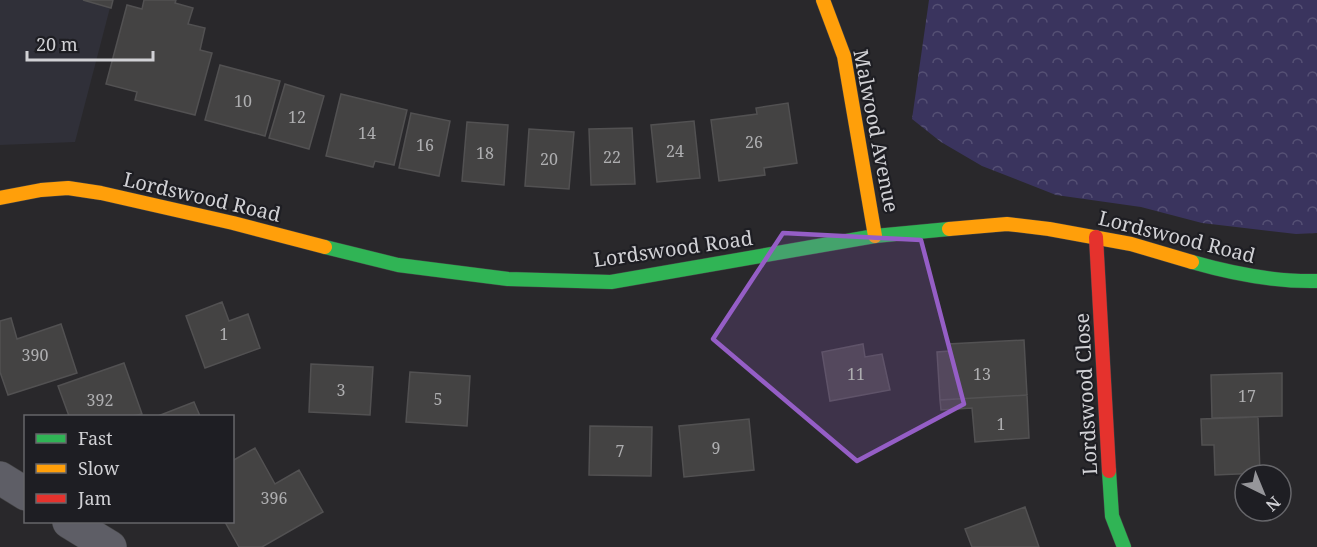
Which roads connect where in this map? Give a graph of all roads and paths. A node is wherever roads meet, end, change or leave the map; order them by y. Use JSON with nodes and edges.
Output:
{"nodes":[{"id":1,"x":823,"y":0,"type":"edge"},
{"id":2,"x":0,"y":198,"type":"edge"},
{"id":3,"x":875,"y":236,"type":"junction"},
{"id":4,"x":1096,"y":237,"type":"junction"},
{"id":5,"x":1317,"y":281,"type":"edge"},
{"id":6,"x":0,"y":478,"type":"edge"},
{"id":7,"x":24,"y":493,"type":"edge"},
{"id":8,"x":71,"y":523,"type":"edge"},
{"id":9,"x":110,"y":547,"type":"edge"},
{"id":10,"x":1124,"y":547,"type":"edge"}],
"edges":[{"from":1,"to":3,"type":"street","name":"Malwood Avenue"},
{"from":2,"to":3,"type":"street","name":"Lordswood Road"},
{"from":3,"to":4,"type":"street","name":"Lordswood Road"},
{"from":4,"to":5,"type":"street","name":"Lordswood Road"},
{"from":4,"to":10,"type":"street","name":"Lordswood Close"},
{"from":6,"to":7,"type":"street"},
{"from":8,"to":9,"type":"street"}]}
